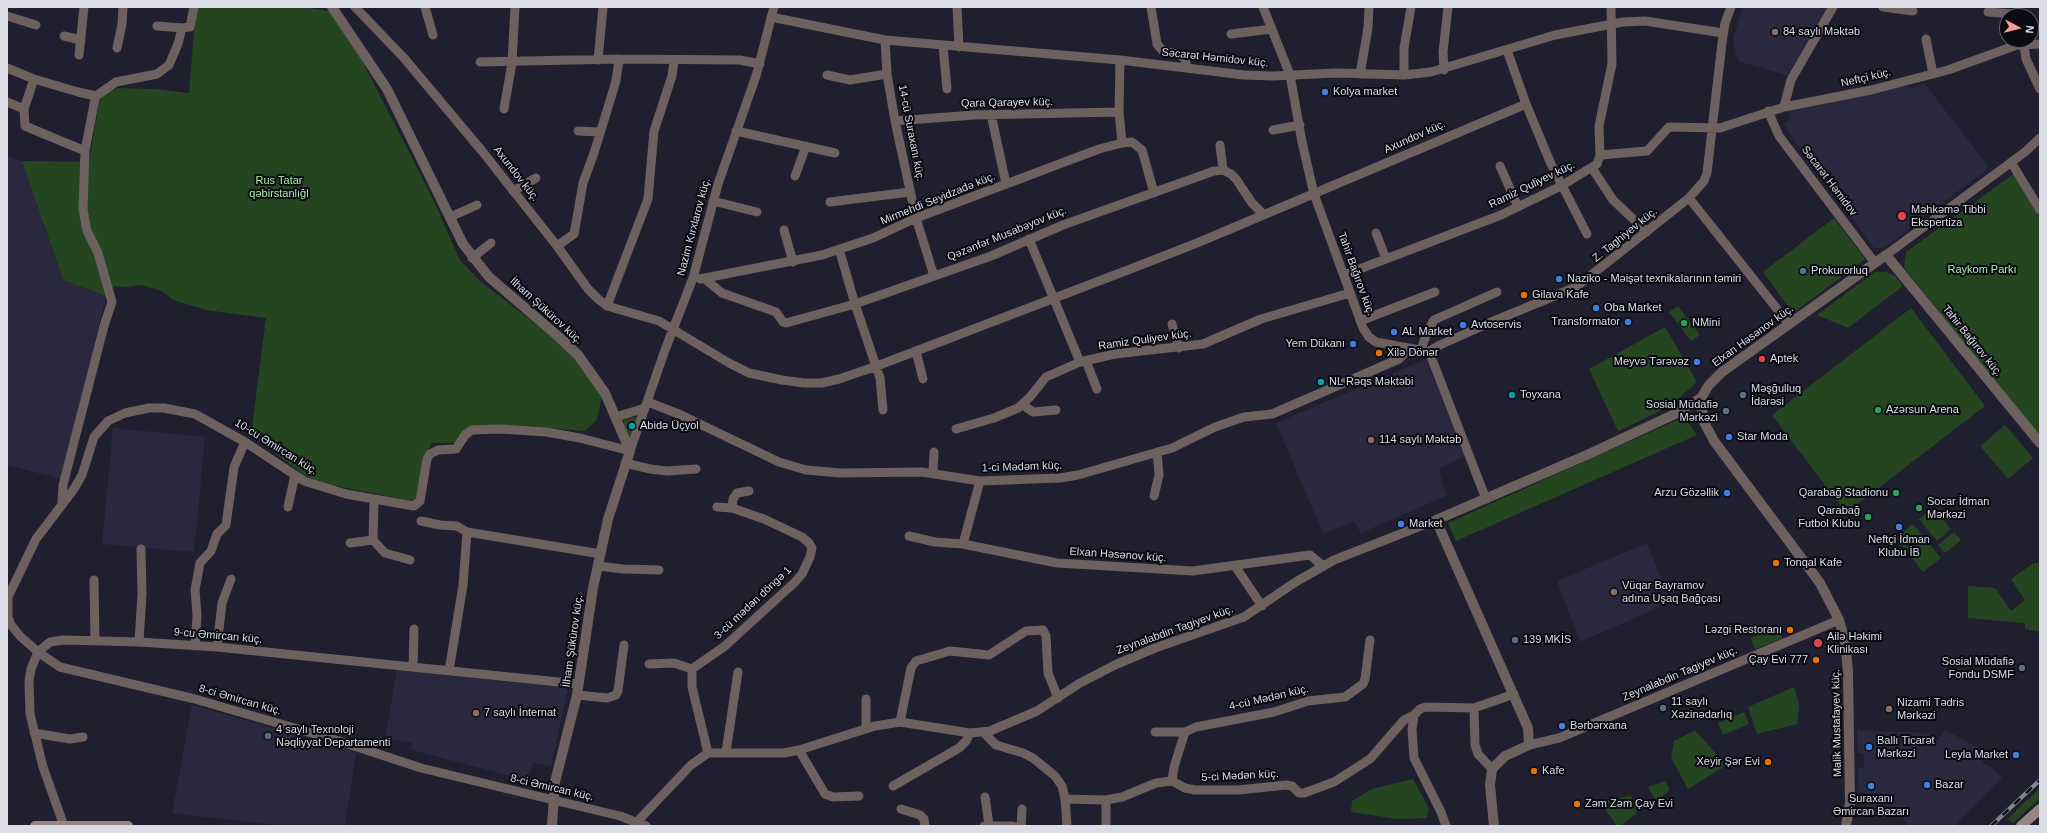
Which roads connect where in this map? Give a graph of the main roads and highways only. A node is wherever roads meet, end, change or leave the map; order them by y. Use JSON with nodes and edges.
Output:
{"nodes":[{"id":1,"x":2040,"y":809,"type":"edge"},
{"id":2,"x":35,"y":826,"type":"edge"},
{"id":3,"x":63,"y":826,"type":"edge"},
{"id":4,"x":128,"y":826,"type":"edge"},
{"id":5,"x":2021,"y":826,"type":"edge"}],
"edges":[{"from":1,"to":5,"type":"main road"},
{"from":2,"to":3,"type":"main road"},
{"from":3,"to":4,"type":"main road"}]}
